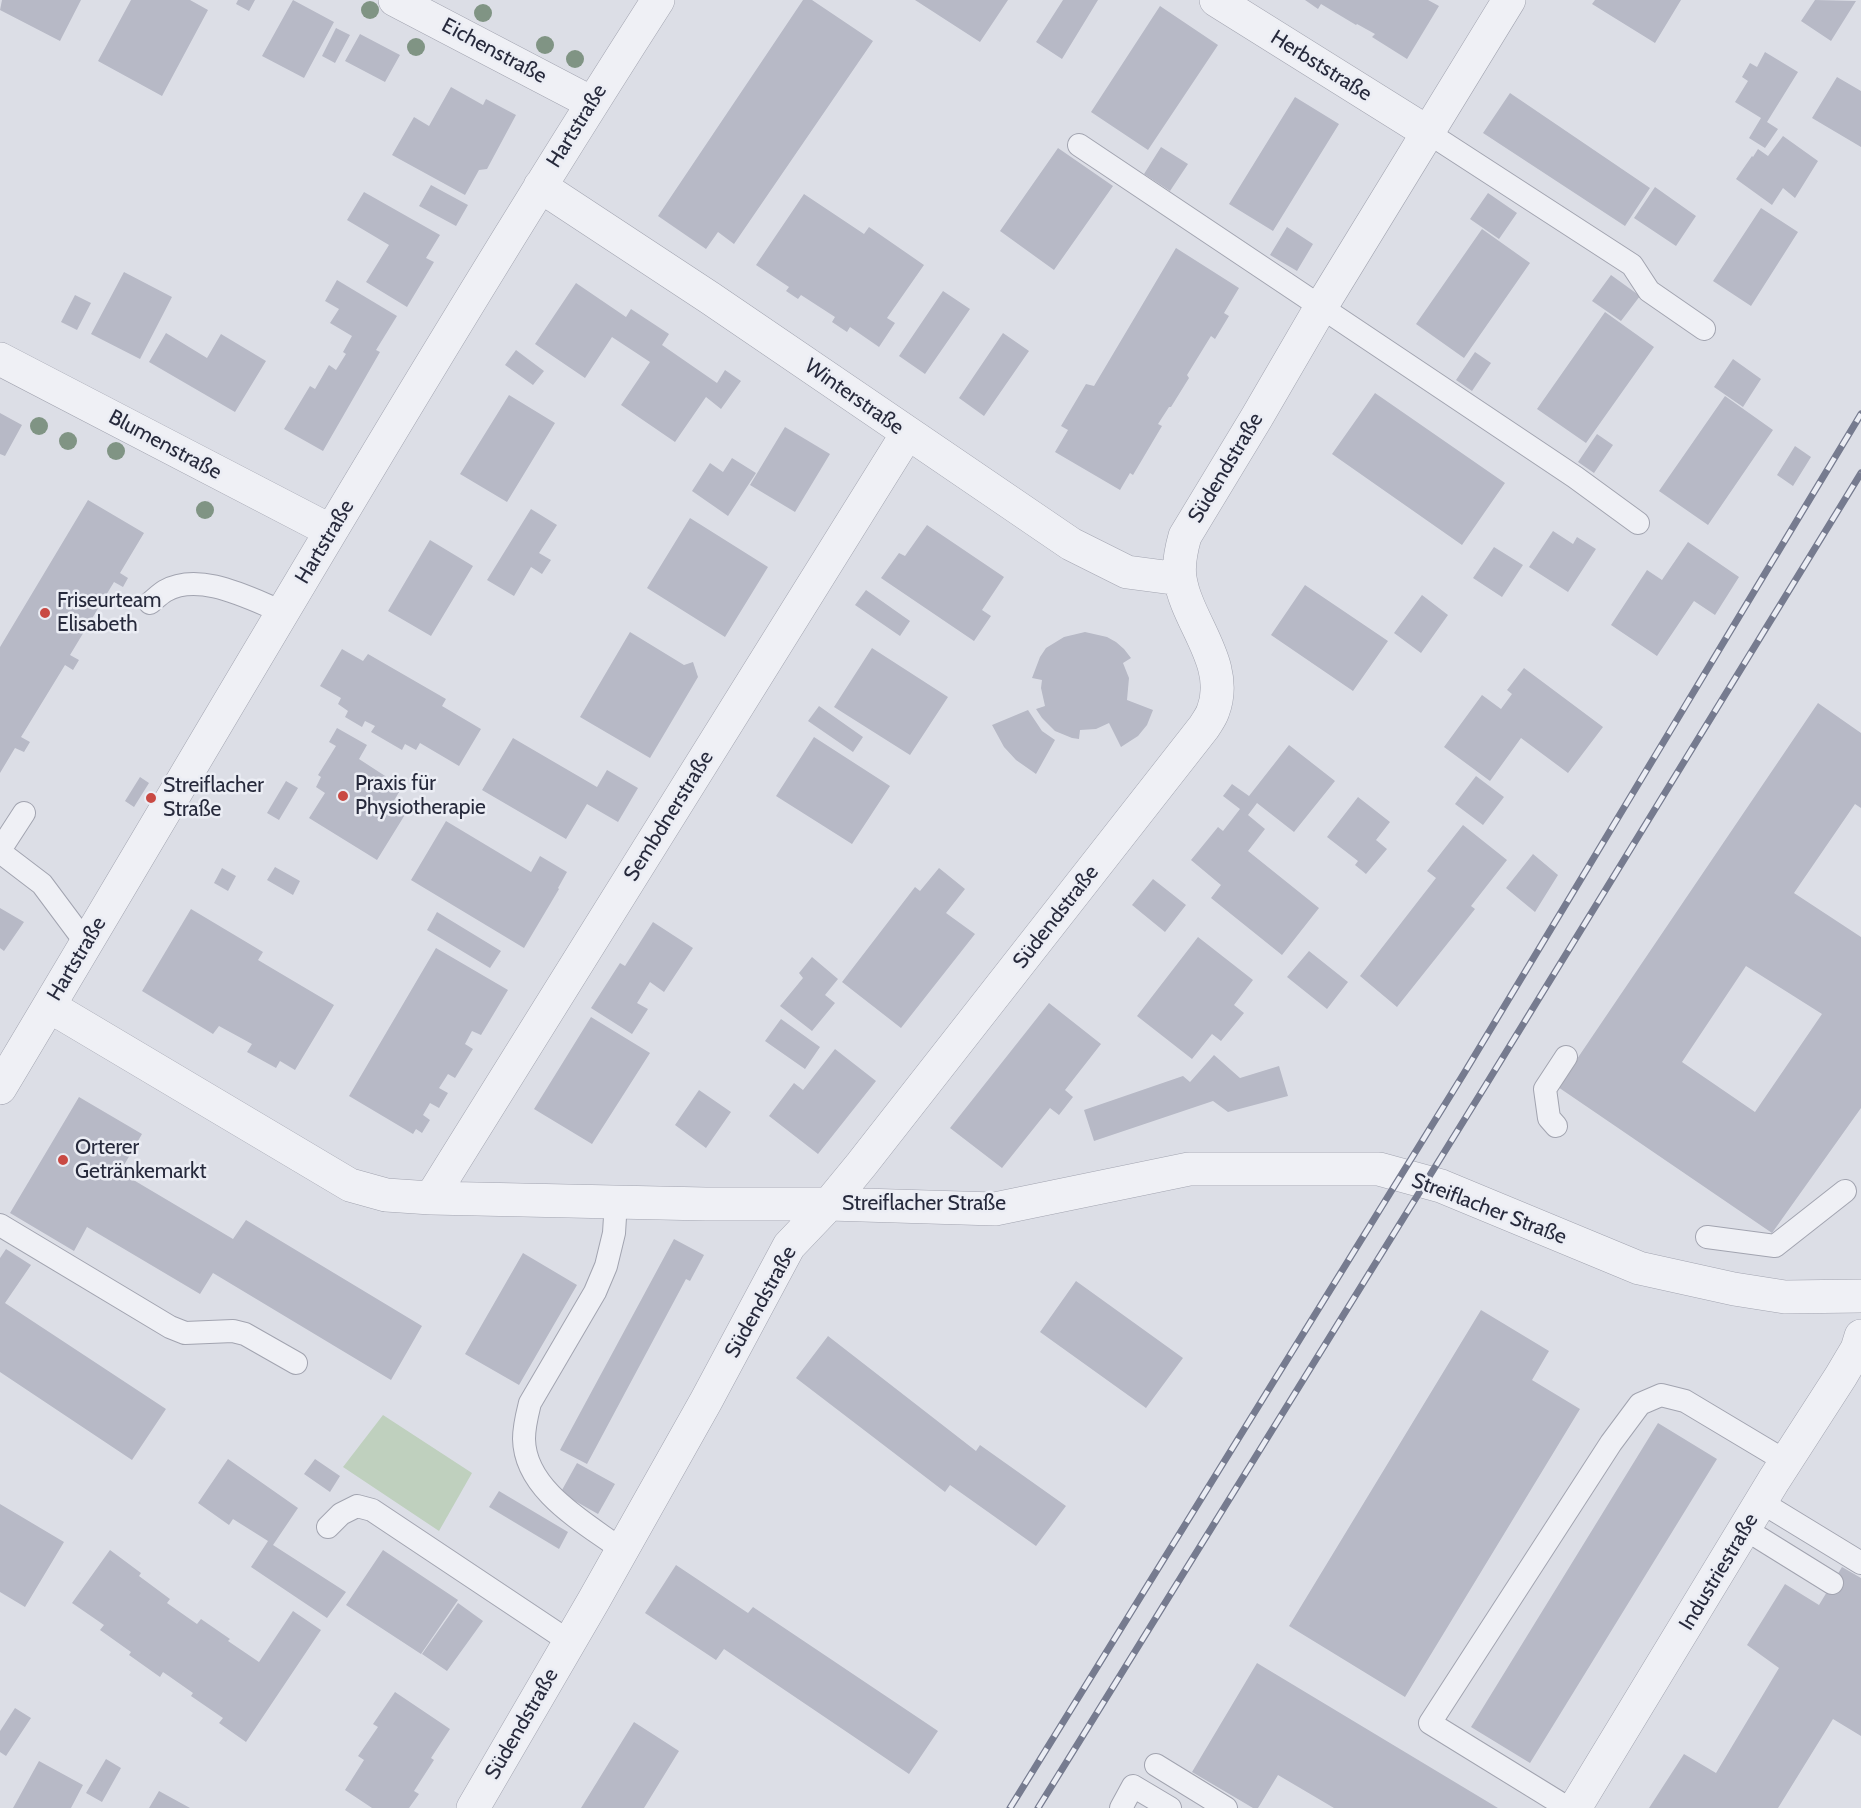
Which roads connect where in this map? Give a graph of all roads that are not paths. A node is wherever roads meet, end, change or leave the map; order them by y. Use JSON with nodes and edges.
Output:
{"nodes":[{"id":1,"x":395,"y":0,"type":"edge"},
{"id":2,"x":658,"y":0,"type":"edge"},
{"id":3,"x":1216,"y":0,"type":"edge"},
{"id":4,"x":1509,"y":0,"type":"edge"},
{"id":5,"x":592,"y":103,"type":"junction"},
{"id":6,"x":1427,"y":132,"type":"junction"},
{"id":7,"x":1078,"y":145,"type":"dead end"},
{"id":8,"x":540,"y":186,"type":"junction"},
{"id":9,"x":1321,"y":307,"type":"junction"},
{"id":10,"x":1704,"y":329,"type":"dead end"},
{"id":11,"x":0,"y":359,"type":"edge"},
{"id":12,"x":907,"y":434,"type":"junction"},
{"id":13,"x":1638,"y":523,"type":"dead end"},
{"id":14,"x":331,"y":531,"type":"junction"},
{"id":15,"x":1180,"y":579,"type":"junction"},
{"id":16,"x":150,"y":603,"type":"dead end"},
{"id":17,"x":283,"y":612,"type":"junction"},
{"id":18,"x":24,"y":813,"type":"dead end"},
{"id":19,"x":0,"y":851,"type":"edge"},
{"id":20,"x":86,"y":943,"type":"junction"},
{"id":21,"x":49,"y":1006,"type":"junction"},
{"id":22,"x":1566,"y":1057,"type":"dead end"},
{"id":23,"x":0,"y":1088,"type":"edge"},
{"id":24,"x":1556,"y":1126,"type":"dead end"},
{"id":25,"x":1845,"y":1191,"type":"dead end"},
{"id":26,"x":431,"y":1198,"type":"junction"},
{"id":27,"x":616,"y":1201,"type":"junction"},
{"id":28,"x":829,"y":1204,"type":"junction"},
{"id":29,"x":0,"y":1225,"type":"edge"},
{"id":30,"x":1707,"y":1237,"type":"dead end"},
{"id":31,"x":1861,"y":1296,"type":"edge"},
{"id":32,"x":1861,"y":1336,"type":"edge"},
{"id":33,"x":296,"y":1363,"type":"dead end"},
{"id":34,"x":1787,"y":1461,"type":"junction"},
{"id":35,"x":1753,"y":1516,"type":"junction"},
{"id":36,"x":328,"y":1527,"type":"dead end"},
{"id":37,"x":622,"y":1550,"type":"junction"},
{"id":38,"x":1861,"y":1563,"type":"edge"},
{"id":39,"x":1832,"y":1583,"type":"dead end"},
{"id":40,"x":570,"y":1642,"type":"junction"},
{"id":41,"x":1156,"y":1765,"type":"dead end"},
{"id":42,"x":1576,"y":1807,"type":"edge"},
{"id":43,"x":473,"y":1808,"type":"edge"},
{"id":44,"x":1121,"y":1808,"type":"edge"},
{"id":45,"x":1170,"y":1808,"type":"edge"},
{"id":46,"x":1226,"y":1808,"type":"edge"}],
"edges":[{"from":1,"to":5,"type":"street","name":"Eichenstraße"},
{"from":2,"to":5,"type":"street","name":"Hartstraße"},
{"from":3,"to":6,"type":"street","name":"Herbststraße"},
{"from":4,"to":6,"type":"street","name":"Südendstraße"},
{"from":5,"to":8,"type":"street","name":"Hartstraße"},
{"from":6,"to":9,"type":"street","name":"Südendstraße"},
{"from":6,"to":10,"type":"lane"},
{"from":7,"to":9,"type":"lane"},
{"from":8,"to":12,"type":"street","name":"Winterstraße"},
{"from":8,"to":14,"type":"street","name":"Hartstraße"},
{"from":9,"to":13,"type":"lane"},
{"from":9,"to":15,"type":"street","name":"Südendstraße"},
{"from":11,"to":14,"type":"street","name":"Blumenstraße"},
{"from":12,"to":15,"type":"street","name":"Winterstraße"},
{"from":12,"to":26,"type":"street","name":"Sembdnerstraße"},
{"from":14,"to":17,"type":"street","name":"Hartstraße"},
{"from":15,"to":28,"type":"street","name":"Südendstraße"},
{"from":16,"to":17,"type":"lane"},
{"from":17,"to":20,"type":"street","name":"Hartstraße"},
{"from":18,"to":19,"type":"lane"},
{"from":19,"to":20,"type":"lane"},
{"from":20,"to":21,"type":"street","name":"Hartstraße"},
{"from":21,"to":23,"type":"street","name":"Hartstraße"},
{"from":21,"to":26,"type":"street","name":"Streiflacher Straße"},
{"from":22,"to":24,"type":"lane"},
{"from":25,"to":30,"type":"lane"},
{"from":26,"to":27,"type":"street","name":"Streiflacher Straße"},
{"from":27,"to":28,"type":"street","name":"Streiflacher Straße"},
{"from":27,"to":37,"type":"lane"},
{"from":28,"to":31,"type":"street","name":"Streiflacher Straße"},
{"from":28,"to":37,"type":"street","name":"Südendstraße"},
{"from":29,"to":33,"type":"lane"},
{"from":32,"to":34,"type":"street","name":"Industriestraße"},
{"from":34,"to":35,"type":"street","name":"Industriestraße"},
{"from":34,"to":42,"type":"lane"},
{"from":35,"to":38,"type":"lane"},
{"from":35,"to":39,"type":"lane"},
{"from":35,"to":42,"type":"street","name":"Industriestraße"},
{"from":36,"to":40,"type":"lane"},
{"from":37,"to":40,"type":"street","name":"Südendstraße"},
{"from":40,"to":43,"type":"street","name":"Südendstraße"},
{"from":41,"to":46,"type":"lane"},
{"from":44,"to":45,"type":"lane"}]}
